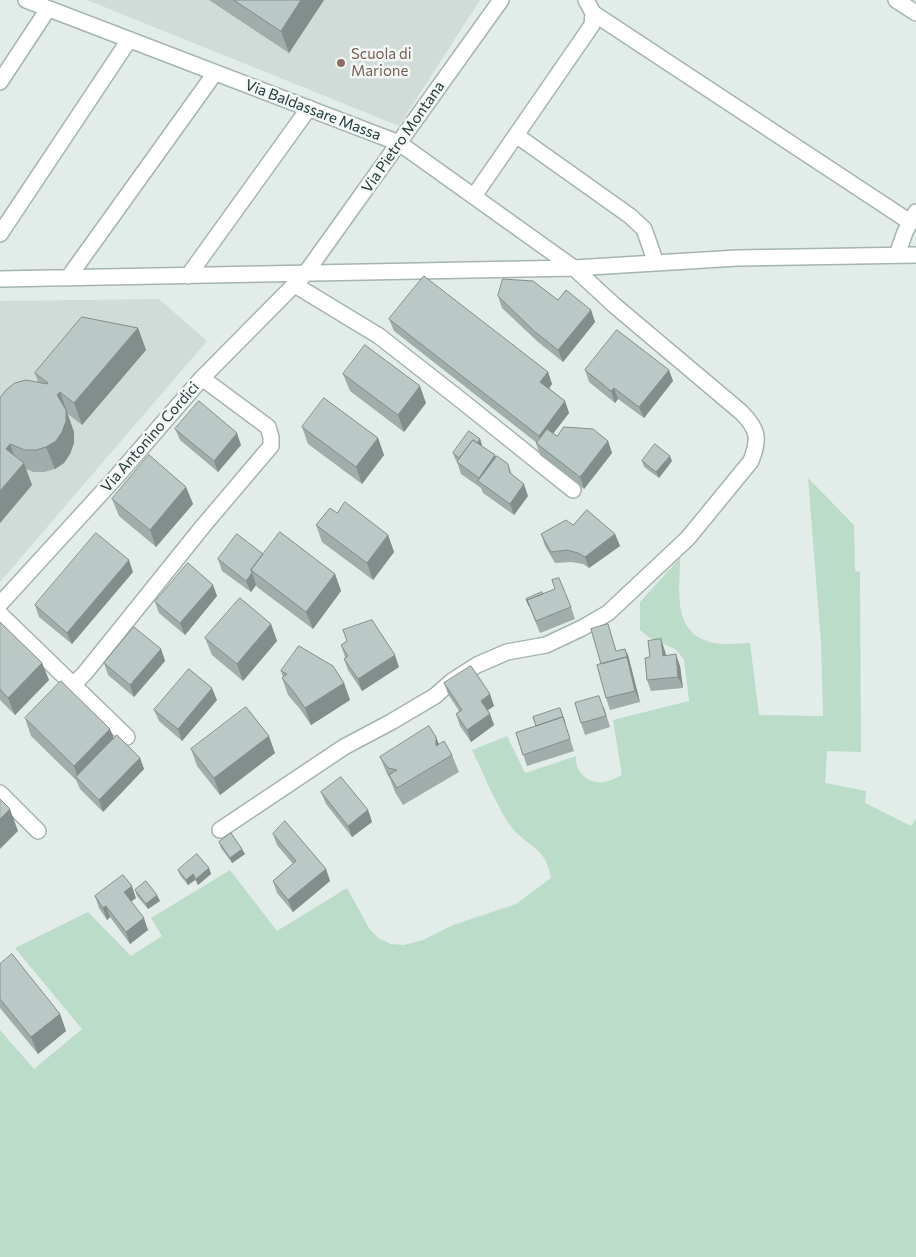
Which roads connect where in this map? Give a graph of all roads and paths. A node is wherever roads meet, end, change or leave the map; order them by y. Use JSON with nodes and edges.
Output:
{"nodes":[{"id":1,"x":26,"y":0,"type":"edge"},
{"id":2,"x":501,"y":0,"type":"edge"},
{"id":3,"x":896,"y":0,"type":"edge"},
{"id":4,"x":589,"y":7,"type":"edge"},
{"id":5,"x":48,"y":8,"type":"junction"},
{"id":6,"x":916,"y":13,"type":"edge"},
{"id":7,"x":129,"y":40,"type":"junction"},
{"id":8,"x":214,"y":73,"type":"junction"},
{"id":9,"x":0,"y":82,"type":"edge"},
{"id":10,"x":309,"y":108,"type":"junction"},
{"id":11,"x":516,"y":135,"type":"junction"},
{"id":12,"x":399,"y":143,"type":"junction"},
{"id":13,"x":474,"y":196,"type":"junction"},
{"id":14,"x":913,"y":217,"type":"edge"},
{"id":15,"x":0,"y":234,"type":"edge"},
{"id":16,"x":897,"y":255,"type":"junction"},
{"id":17,"x":916,"y":255,"type":"edge"},
{"id":18,"x":656,"y":263,"type":"junction"},
{"id":19,"x":574,"y":268,"type":"junction"},
{"id":20,"x":188,"y":276,"type":"junction"},
{"id":21,"x":68,"y":278,"type":"junction"},
{"id":22,"x":0,"y":279,"type":"edge"},
{"id":23,"x":300,"y":279,"type":"junction"},
{"id":24,"x":202,"y":378,"type":"junction"},
{"id":25,"x":572,"y":490,"type":"dead end"},
{"id":26,"x":0,"y":604,"type":"edge"},
{"id":27,"x":0,"y":614,"type":"edge"},
{"id":28,"x":73,"y":684,"type":"junction"},
{"id":29,"x":127,"y":737,"type":"dead end"},
{"id":30,"x":0,"y":793,"type":"edge"},
{"id":31,"x":220,"y":830,"type":"dead end"},
{"id":32,"x":38,"y":831,"type":"dead end"}],
"edges":[{"from":1,"to":5,"type":"street","name":"Via Baldassare Massa"},
{"from":2,"to":12,"type":"street","name":"Via Pietro Montana"},
{"from":3,"to":6,"type":"street"},
{"from":4,"to":11,"type":"street"},
{"from":4,"to":14,"type":"street"},
{"from":5,"to":7,"type":"street","name":"Via Baldassare Massa"},
{"from":5,"to":9,"type":"street"},
{"from":7,"to":8,"type":"street","name":"Via Baldassare Massa"},
{"from":7,"to":15,"type":"street"},
{"from":8,"to":10,"type":"street","name":"Via Baldassare Massa"},
{"from":8,"to":21,"type":"street"},
{"from":10,"to":12,"type":"street","name":"Via Baldassare Massa"},
{"from":10,"to":20,"type":"street"},
{"from":11,"to":13,"type":"street"},
{"from":11,"to":18,"type":"street"},
{"from":12,"to":13,"type":"street","name":"Via Baldassare Massa"},
{"from":12,"to":23,"type":"street","name":"Via Pietro Montana"},
{"from":13,"to":19,"type":"street","name":"Via Baldassare Massa"},
{"from":14,"to":16,"type":"street"},
{"from":16,"to":17,"type":"street"},
{"from":16,"to":18,"type":"street"},
{"from":18,"to":19,"type":"street"},
{"from":19,"to":23,"type":"street"},
{"from":19,"to":31,"type":"street","name":"Via Baldassare Massa"},
{"from":20,"to":21,"type":"street"},
{"from":20,"to":23,"type":"street"},
{"from":21,"to":22,"type":"street"},
{"from":23,"to":24,"type":"street","name":"Via Antonino Cordici"},
{"from":23,"to":25,"type":"street"},
{"from":24,"to":26,"type":"street","name":"Via Antonino Cordici"},
{"from":24,"to":28,"type":"street"},
{"from":27,"to":28,"type":"street"},
{"from":28,"to":29,"type":"street"},
{"from":30,"to":32,"type":"street"}]}
